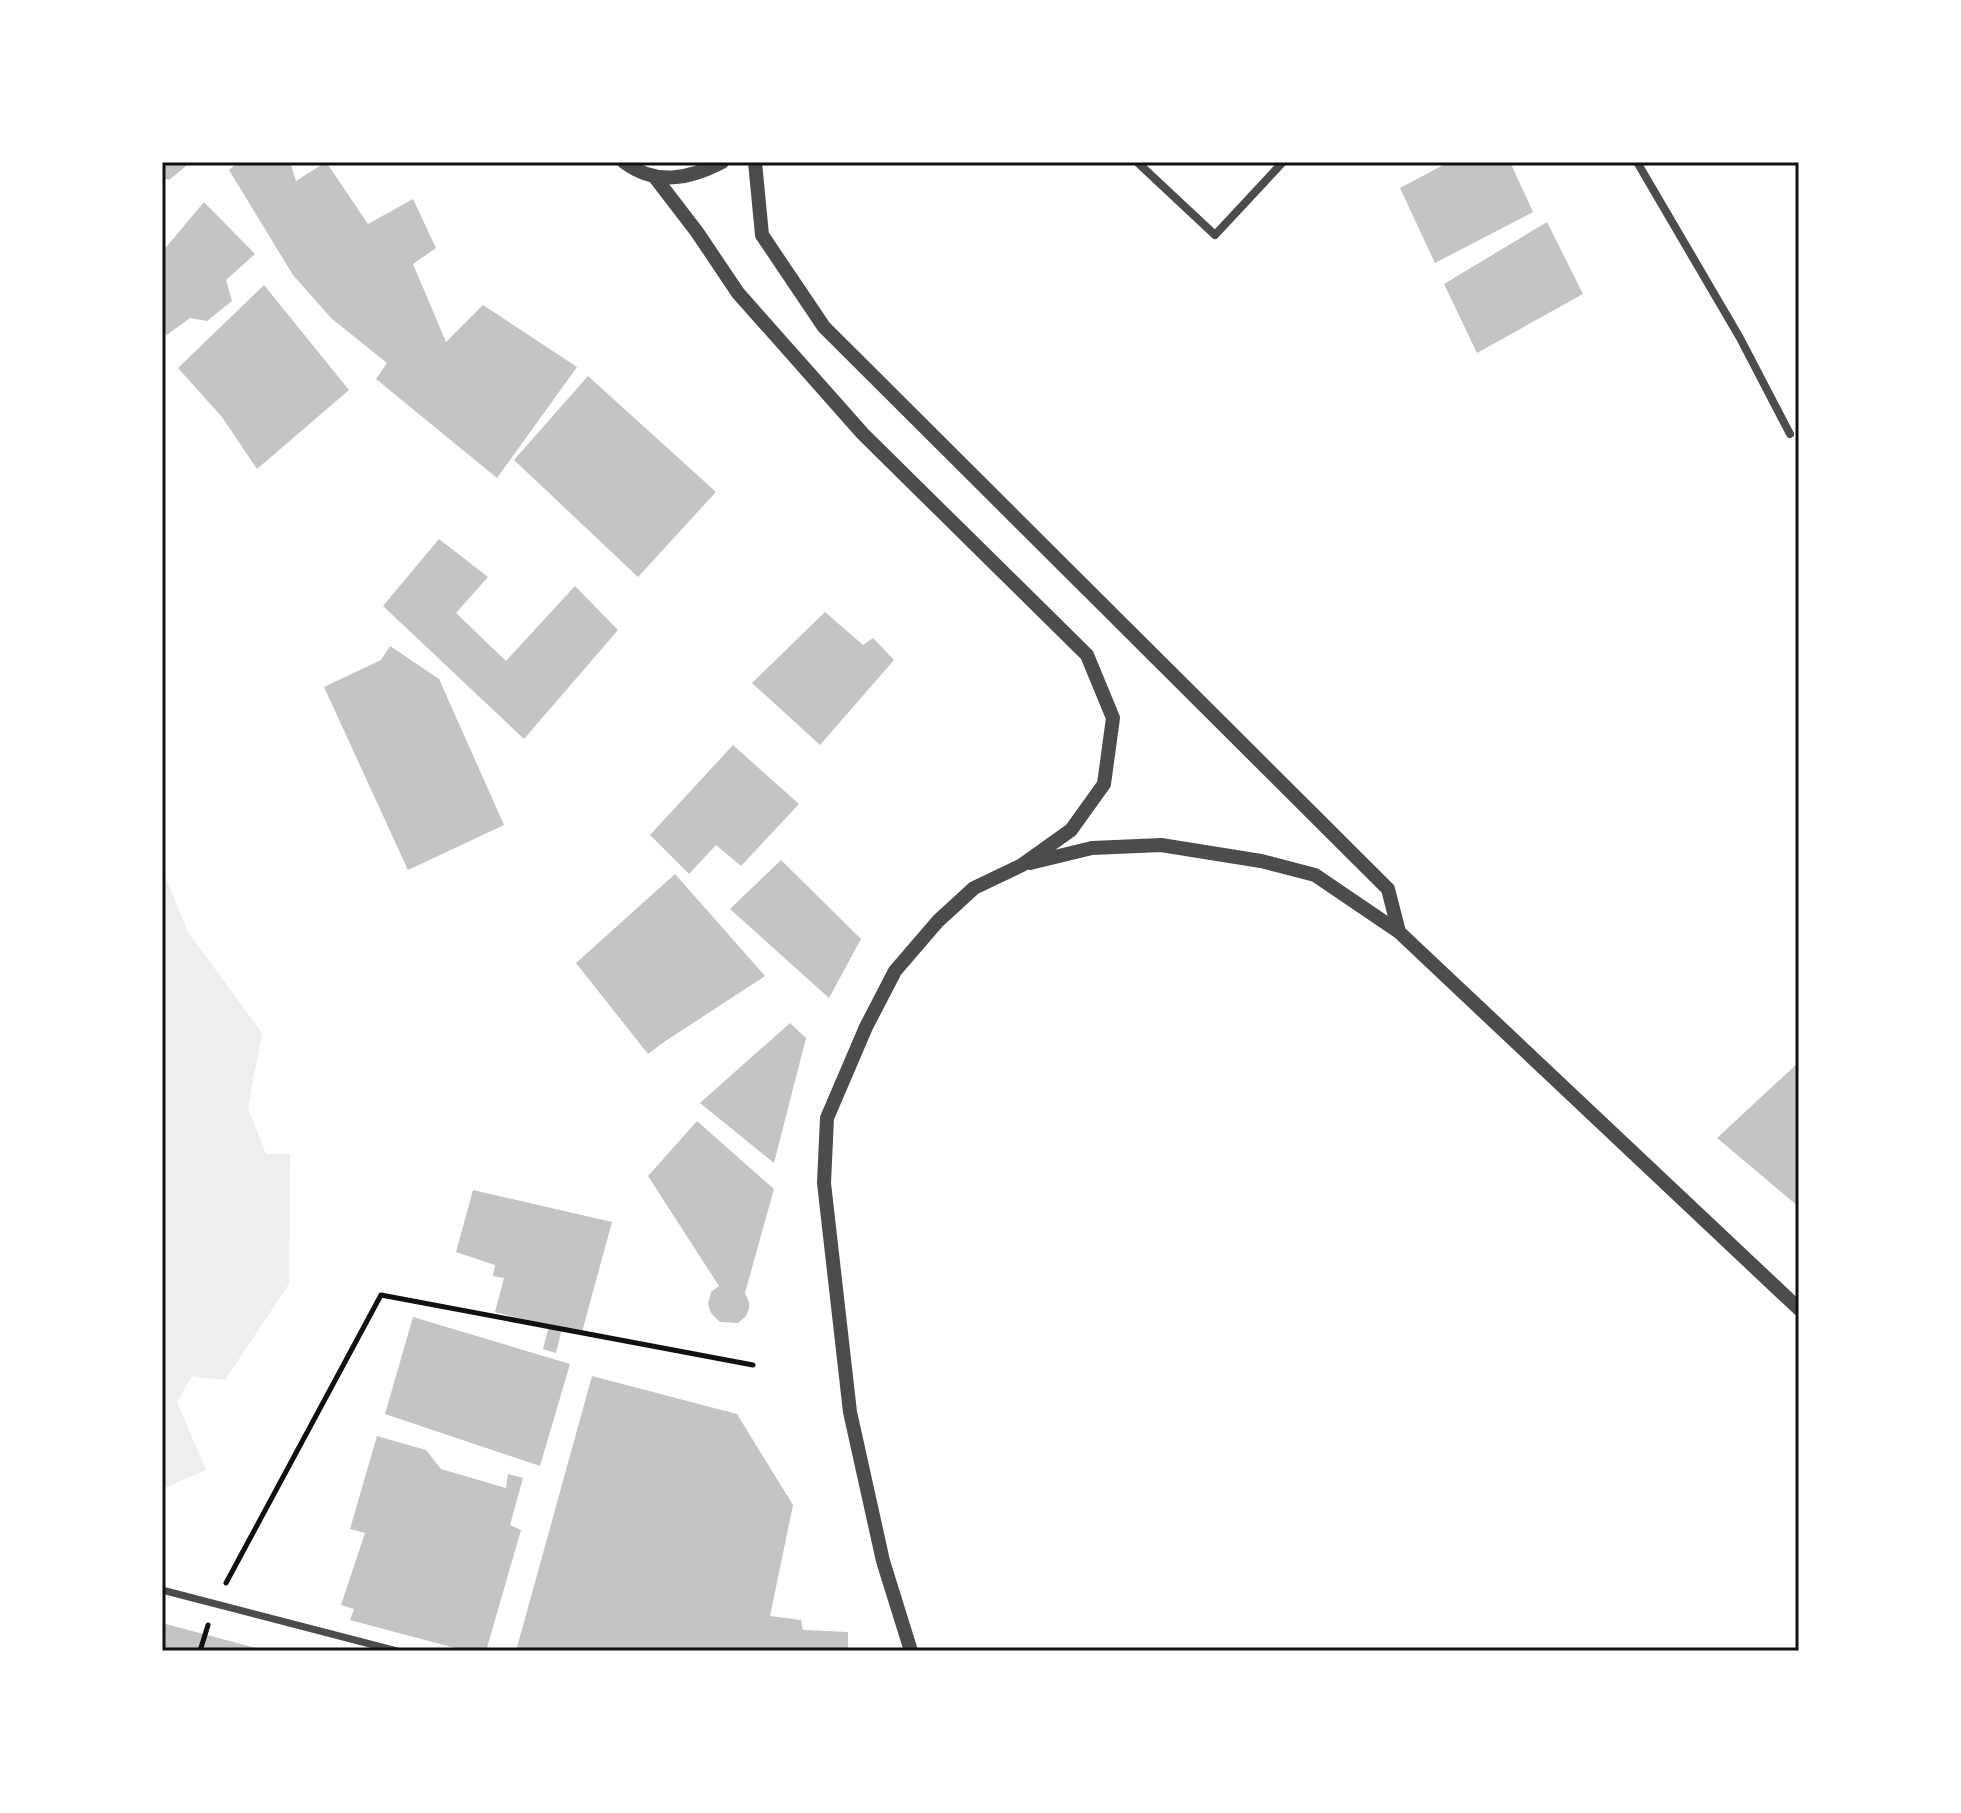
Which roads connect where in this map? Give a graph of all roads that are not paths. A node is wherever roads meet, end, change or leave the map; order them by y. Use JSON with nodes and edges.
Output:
{"nodes":[{"id":1,"x":624,"y":162,"type":"edge"},
{"id":2,"x":722,"y":162,"type":"edge"},
{"id":3,"x":755,"y":162,"type":"edge"},
{"id":4,"x":1137,"y":162,"type":"edge"},
{"id":5,"x":1283,"y":162,"type":"edge"},
{"id":6,"x":1637,"y":162,"type":"edge"},
{"id":7,"x":654,"y":176,"type":"junction"},
{"id":8,"x":1790,"y":434,"type":"dead end"},
{"id":9,"x":1022,"y":865,"type":"junction"},
{"id":10,"x":1399,"y":932,"type":"junction"},
{"id":11,"x":1799,"y":1309,"type":"edge"},
{"id":12,"x":162,"y":1590,"type":"edge"},
{"id":13,"x":397,"y":1651,"type":"edge"},
{"id":14,"x":911,"y":1651,"type":"edge"}],
"edges":[{"from":1,"to":7,"type":"street"},
{"from":2,"to":7,"type":"street"},
{"from":3,"to":10,"type":"street"},
{"from":4,"to":5,"type":"street"},
{"from":6,"to":8,"type":"street"},
{"from":7,"to":9,"type":"street"},
{"from":9,"to":10,"type":"street"},
{"from":9,"to":14,"type":"street"},
{"from":10,"to":11,"type":"street"},
{"from":12,"to":13,"type":"street"}]}
